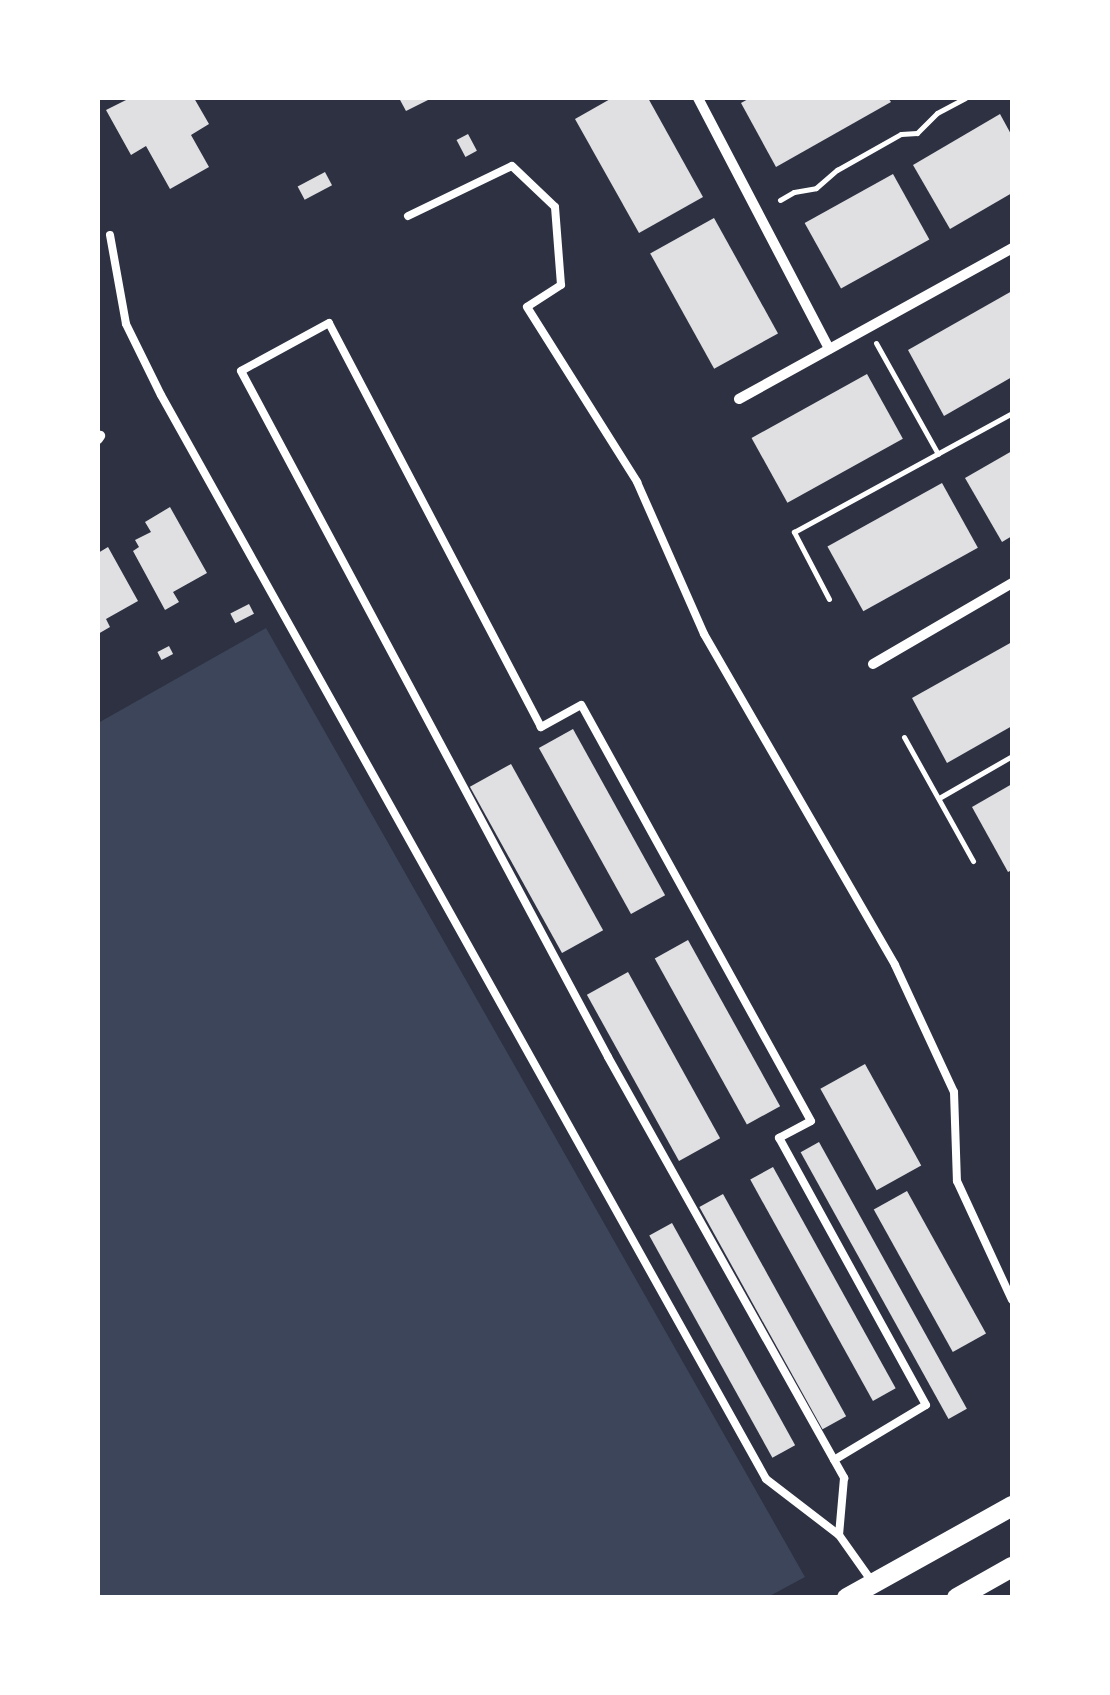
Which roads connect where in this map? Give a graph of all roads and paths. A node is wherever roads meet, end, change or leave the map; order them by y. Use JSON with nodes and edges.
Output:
{"nodes":[{"id":1,"x":698,"y":98,"type":"edge"},
{"id":2,"x":965,"y":98,"type":"edge"},
{"id":3,"x":780,"y":200,"type":"dead end"},
{"id":4,"x":408,"y":216,"type":"dead end"},
{"id":5,"x":110,"y":234,"type":"dead end"},
{"id":6,"x":1012,"y":248,"type":"edge"},
{"id":7,"x":875,"y":341,"type":"dead end"},
{"id":8,"x":829,"y":349,"type":"junction"},
{"id":9,"x":739,"y":399,"type":"dead end"},
{"id":10,"x":1012,"y":414,"type":"edge"},
{"id":11,"x":938,"y":454,"type":"junction"},
{"id":12,"x":1012,"y":583,"type":"edge"},
{"id":13,"x":829,"y":599,"type":"dead end"},
{"id":14,"x":873,"y":664,"type":"dead end"},
{"id":15,"x":904,"y":736,"type":"dead end"},
{"id":16,"x":1012,"y":756,"type":"edge"},
{"id":17,"x":939,"y":798,"type":"junction"},
{"id":18,"x":973,"y":860,"type":"dead end"},
{"id":19,"x":1012,"y":1300,"type":"edge"},
{"id":20,"x":834,"y":1460,"type":"junction"},
{"id":21,"x":1012,"y":1506,"type":"edge"},
{"id":22,"x":839,"y":1535,"type":"junction"},
{"id":23,"x":1012,"y":1567,"type":"edge"},
{"id":24,"x":874,"y":1582,"type":"junction"},
{"id":25,"x":847,"y":1598,"type":"edge"},
{"id":26,"x":957,"y":1598,"type":"edge"}],
"edges":[{"from":1,"to":8,"type":"street"},
{"from":2,"to":3,"type":"path"},
{"from":4,"to":19,"type":"lane"},
{"from":5,"to":22,"type":"lane"},
{"from":6,"to":8,"type":"street"},
{"from":7,"to":11,"type":"path"},
{"from":8,"to":9,"type":"street"},
{"from":10,"to":11,"type":"path"},
{"from":11,"to":13,"type":"path"},
{"from":12,"to":14,"type":"street"},
{"from":15,"to":17,"type":"path"},
{"from":16,"to":17,"type":"path"},
{"from":17,"to":18,"type":"path"},
{"from":20,"to":20,"type":"lane"},
{"from":20,"to":22,"type":"lane"},
{"from":21,"to":24,"type":"main road"},
{"from":22,"to":24,"type":"lane"},
{"from":23,"to":26,"type":"main road"},
{"from":24,"to":25,"type":"main road"}]}
